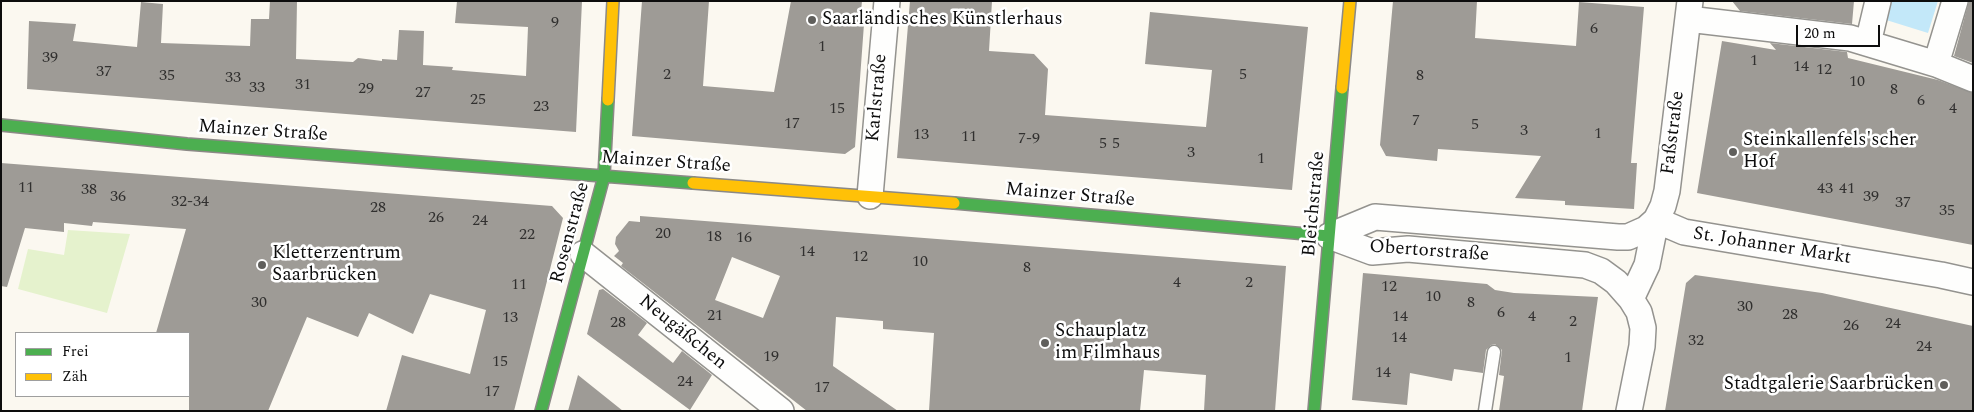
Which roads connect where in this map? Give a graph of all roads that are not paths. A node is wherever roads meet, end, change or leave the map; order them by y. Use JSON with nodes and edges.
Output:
{"nodes":[{"id":1,"x":613,"y":1,"type":"edge"},
{"id":2,"x":887,"y":1,"type":"edge"},
{"id":3,"x":1350,"y":1,"type":"edge"},
{"id":4,"x":1878,"y":1,"type":"edge"},
{"id":5,"x":1955,"y":1,"type":"edge"},
{"id":6,"x":1689,"y":10,"type":"edge"},
{"id":7,"x":1868,"y":43,"type":"junction"},
{"id":8,"x":1936,"y":64,"type":"junction"},
{"id":9,"x":1973,"y":79,"type":"edge"},
{"id":10,"x":1,"y":125,"type":"edge"},
{"id":11,"x":604,"y":176,"type":"junction"},
{"id":12,"x":870,"y":196,"type":"junction"},
{"id":13,"x":1656,"y":220,"type":"junction"},
{"id":14,"x":1329,"y":236,"type":"junction"},
{"id":15,"x":583,"y":254,"type":"junction"},
{"id":16,"x":1973,"y":282,"type":"edge"},
{"id":17,"x":1631,"y":299,"type":"junction"},
{"id":18,"x":1494,"y":352,"type":"dead end"},
{"id":19,"x":541,"y":411,"type":"edge"},
{"id":20,"x":781,"y":411,"type":"edge"},
{"id":21,"x":1314,"y":411,"type":"edge"},
{"id":22,"x":1485,"y":411,"type":"edge"},
{"id":23,"x":1628,"y":411,"type":"edge"}],
"edges":[{"from":1,"to":11,"type":"main road","name":"Rosenstraße"},
{"from":2,"to":12,"type":"street","name":"Karlstraße"},
{"from":3,"to":14,"type":"main road","name":"Bleichstraße"},
{"from":4,"to":7,"type":"street"},
{"from":5,"to":8,"type":"street"},
{"from":6,"to":7,"type":"street"},
{"from":6,"to":13,"type":"street","name":"Faßstraße"},
{"from":7,"to":8,"type":"street"},
{"from":8,"to":9,"type":"street"},
{"from":10,"to":11,"type":"main road","name":"Mainzer Straße"},
{"from":11,"to":12,"type":"main road","name":"Mainzer Straße"},
{"from":11,"to":15,"type":"main road","name":"Rosenstraße"},
{"from":12,"to":14,"type":"main road","name":"Mainzer Straße"},
{"from":13,"to":14,"type":"street","name":"Obertorstraße"},
{"from":13,"to":16,"type":"street","name":"St. Johanner Markt"},
{"from":13,"to":17,"type":"street"},
{"from":14,"to":17,"type":"street","name":"Obertorstraße"},
{"from":14,"to":21,"type":"main road","name":"Bleichstraße"},
{"from":15,"to":19,"type":"main road","name":"Rosenstraße"},
{"from":15,"to":20,"type":"street","name":"Neugäßchen"},
{"from":17,"to":23,"type":"street","name":"Obertorstraße"},
{"from":18,"to":22,"type":"lane"}]}
